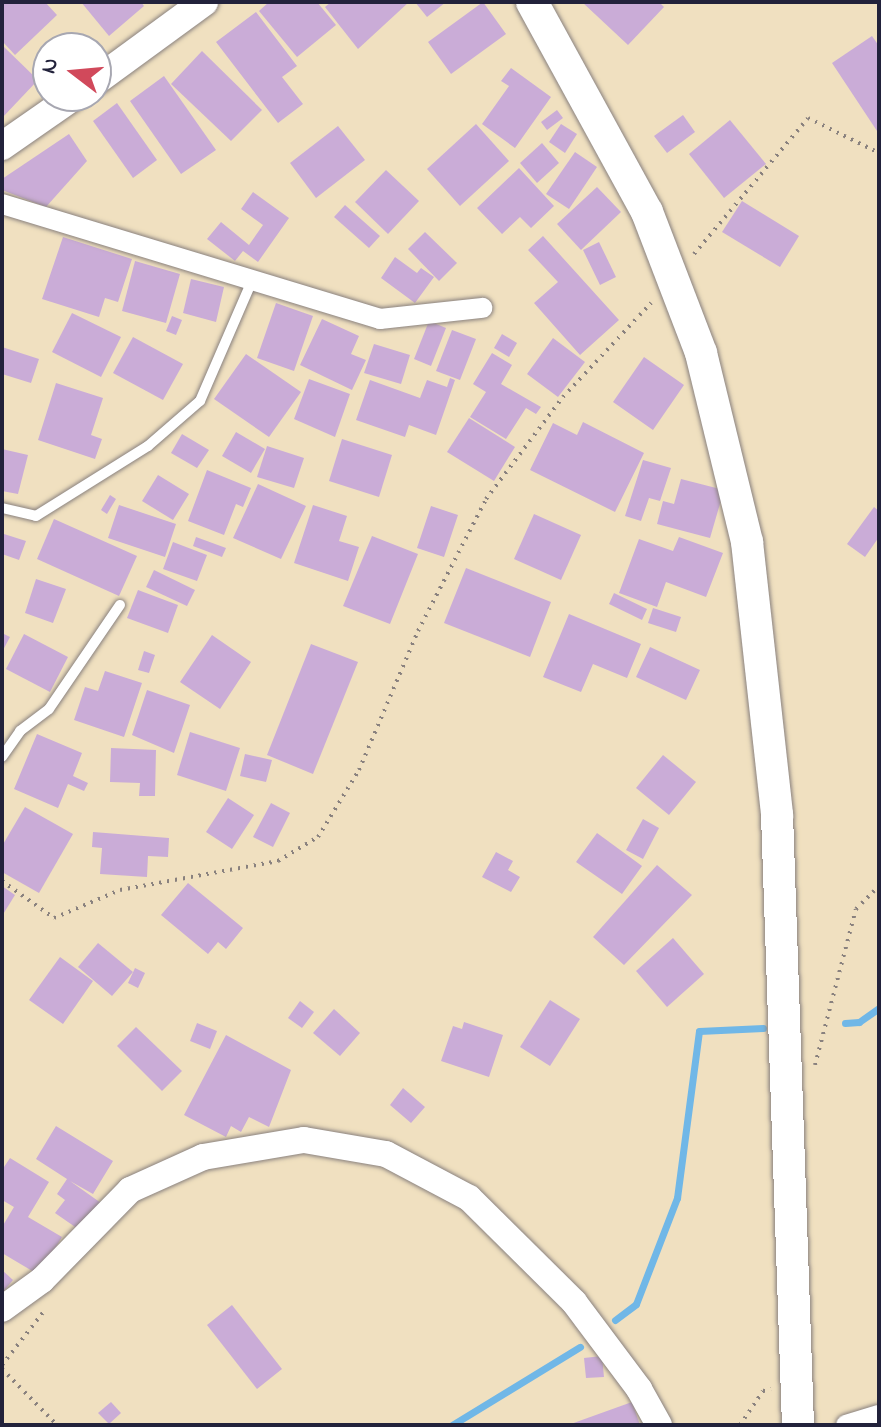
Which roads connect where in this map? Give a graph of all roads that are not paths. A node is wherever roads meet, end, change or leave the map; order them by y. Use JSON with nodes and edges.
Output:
{"nodes":[{"id":1,"x":204,"y":2,"type":"edge"},
{"id":2,"x":532,"y":2,"type":"edge"},
{"id":3,"x":112,"y":69,"type":"edge"},
{"id":4,"x":51,"y":112,"type":"edge"},
{"id":5,"x":2,"y":146,"type":"edge"},
{"id":6,"x":2,"y":204,"type":"edge"},
{"id":7,"x":252,"y":281,"type":"junction"},
{"id":8,"x":482,"y":308,"type":"dead end"},
{"id":9,"x":2,"y":508,"type":"edge"},
{"id":10,"x":120,"y":605,"type":"dead end"},
{"id":11,"x":2,"y":757,"type":"edge"},
{"id":12,"x":2,"y":1309,"type":"edge"},
{"id":13,"x":879,"y":1415,"type":"edge"},
{"id":14,"x":659,"y":1425,"type":"edge"},
{"id":15,"x":798,"y":1425,"type":"edge"},
{"id":16,"x":846,"y":1425,"type":"edge"}],
"edges":[{"from":1,"to":3,"type":"main road"},
{"from":2,"to":15,"type":"main road"},
{"from":4,"to":5,"type":"main road"},
{"from":6,"to":7,"type":"street"},
{"from":7,"to":8,"type":"street"},
{"from":7,"to":9,"type":"lane"},
{"from":10,"to":11,"type":"lane"},
{"from":12,"to":14,"type":"street"},
{"from":13,"to":16,"type":"street"}]}
